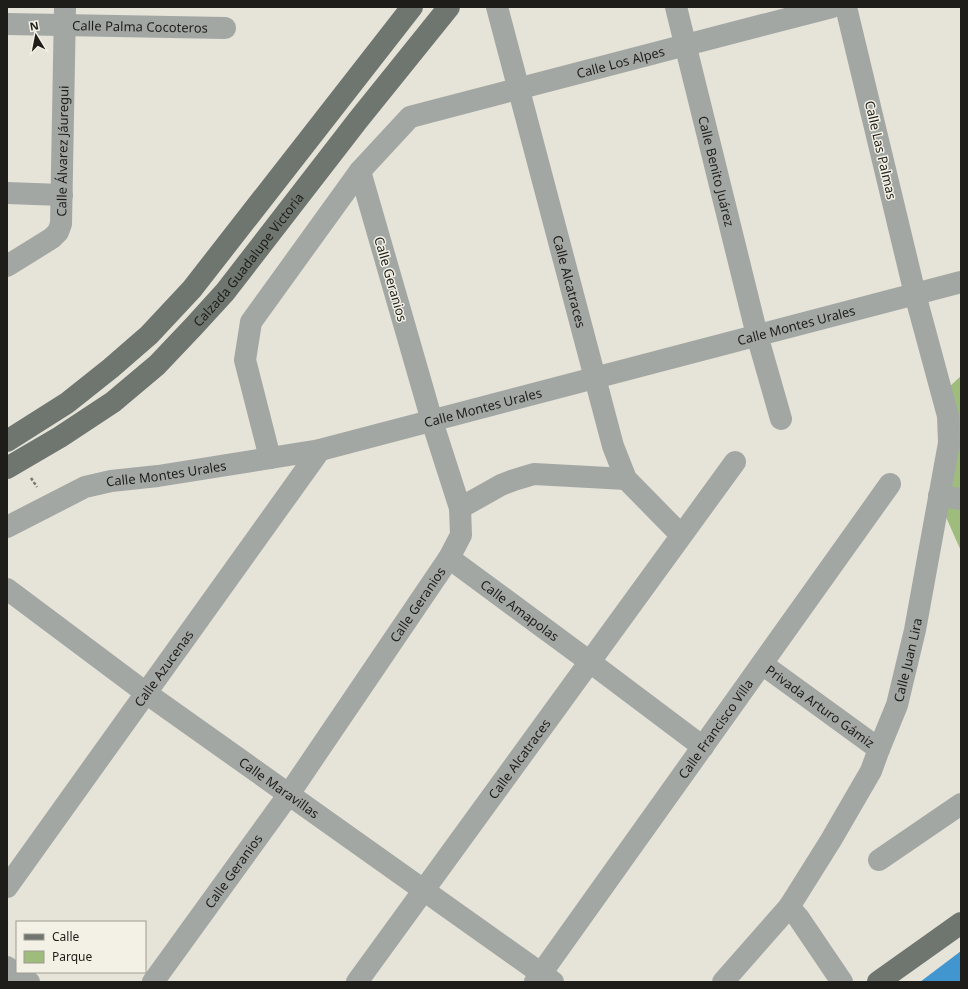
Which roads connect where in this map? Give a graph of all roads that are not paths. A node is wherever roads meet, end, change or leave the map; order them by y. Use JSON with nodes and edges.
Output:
{"nodes":[{"id":1,"x":412,"y":7,"type":"edge"},
{"id":2,"x":449,"y":7,"type":"edge"},
{"id":3,"x":497,"y":7,"type":"edge"},
{"id":4,"x":676,"y":7,"type":"edge"},
{"id":5,"x":832,"y":7,"type":"edge"},
{"id":6,"x":846,"y":7,"type":"edge"},
{"id":7,"x":65,"y":16,"type":"edge"},
{"id":8,"x":7,"y":24,"type":"edge"},
{"id":9,"x":225,"y":28,"type":"dead end"},
{"id":10,"x":685,"y":45,"type":"junction"},
{"id":11,"x":518,"y":89,"type":"junction"},
{"id":12,"x":360,"y":171,"type":"junction"},
{"id":13,"x":7,"y":193,"type":"edge"},
{"id":14,"x":62,"y":195,"type":"junction"},
{"id":15,"x":7,"y":266,"type":"edge"},
{"id":16,"x":961,"y":282,"type":"edge"},
{"id":17,"x":915,"y":294,"type":"junction"},
{"id":18,"x":757,"y":335,"type":"junction"},
{"id":19,"x":594,"y":378,"type":"junction"},
{"id":20,"x":781,"y":419,"type":"dead end"},
{"id":21,"x":432,"y":421,"type":"junction"},
{"id":22,"x":8,"y":439,"type":"edge"},
{"id":23,"x":320,"y":450,"type":"junction"},
{"id":24,"x":270,"y":458,"type":"junction"},
{"id":25,"x":735,"y":462,"type":"dead end"},
{"id":26,"x":14,"y":464,"type":"edge"},
{"id":27,"x":626,"y":479,"type":"junction"},
{"id":28,"x":890,"y":484,"type":"dead end"},
{"id":29,"x":939,"y":496,"type":"junction"},
{"id":30,"x":961,"y":499,"type":"edge"},
{"id":31,"x":460,"y":508,"type":"junction"},
{"id":32,"x":7,"y":527,"type":"edge"},
{"id":33,"x":681,"y":535,"type":"junction"},
{"id":34,"x":449,"y":558,"type":"junction"},
{"id":35,"x":7,"y":589,"type":"edge"},
{"id":36,"x":590,"y":662,"type":"junction"},
{"id":37,"x":762,"y":664,"type":"junction"},
{"id":38,"x":146,"y":693,"type":"junction"},
{"id":39,"x":703,"y":747,"type":"junction"},
{"id":40,"x":879,"y":749,"type":"junction"},
{"id":41,"x":289,"y":794,"type":"junction"},
{"id":42,"x":961,"y":804,"type":"edge"},
{"id":43,"x":879,"y":860,"type":"dead end"},
{"id":44,"x":7,"y":887,"type":"edge"},
{"id":45,"x":424,"y":890,"type":"junction"},
{"id":46,"x":789,"y":907,"type":"junction"},
{"id":47,"x":961,"y":923,"type":"edge"},
{"id":48,"x":7,"y":967,"type":"edge"},
{"id":49,"x":543,"y":979,"type":"edge"},
{"id":50,"x":28,"y":982,"type":"edge"},
{"id":51,"x":153,"y":982,"type":"edge"},
{"id":52,"x":357,"y":982,"type":"edge"},
{"id":53,"x":723,"y":982,"type":"edge"},
{"id":54,"x":842,"y":982,"type":"edge"},
{"id":55,"x":878,"y":982,"type":"edge"}],
"edges":[{"from":1,"to":22,"type":"main road","name":"Calzada Guadalupe Victoria"},
{"from":2,"to":26,"type":"main road","name":"Calzada Guadalupe Victoria"},
{"from":3,"to":11,"type":"street","name":"Calle Alcatraces"},
{"from":4,"to":10,"type":"street","name":"Calle Benito Juárez"},
{"from":5,"to":10,"type":"street","name":"Calle Los Alpes"},
{"from":6,"to":17,"type":"street","name":"Calle Las Palmas"},
{"from":7,"to":8,"type":"street","name":"Calle Palma Cocoteros"},
{"from":7,"to":9,"type":"street","name":"Calle Palma Cocoteros"},
{"from":7,"to":14,"type":"street","name":"Calle Álvarez Jáuregui"},
{"from":10,"to":11,"type":"street","name":"Calle Los Alpes"},
{"from":10,"to":18,"type":"street","name":"Calle Benito Juárez"},
{"from":11,"to":12,"type":"street","name":"Calle Los Alpes"},
{"from":11,"to":19,"type":"street","name":"Calle Alcatraces"},
{"from":12,"to":21,"type":"street","name":"Calle Geranios"},
{"from":12,"to":24,"type":"street"},
{"from":13,"to":14,"type":"street"},
{"from":14,"to":15,"type":"street","name":"Calle Álvarez Jáuregui"},
{"from":16,"to":17,"type":"street","name":"Calle Montes Urales"},
{"from":17,"to":18,"type":"street","name":"Calle Montes Urales"},
{"from":17,"to":29,"type":"street","name":"Calle Juan Lira"},
{"from":18,"to":19,"type":"street","name":"Calle Montes Urales"},
{"from":18,"to":20,"type":"street","name":"Calle Benito Juárez"},
{"from":19,"to":21,"type":"street","name":"Calle Montes Urales"},
{"from":19,"to":27,"type":"street","name":"Calle Alcatraces"},
{"from":21,"to":23,"type":"street","name":"Calle Montes Urales"},
{"from":21,"to":31,"type":"street","name":"Calle Geranios"},
{"from":23,"to":24,"type":"street","name":"Calle Montes Urales"},
{"from":23,"to":38,"type":"street","name":"Calle Azucenas"},
{"from":24,"to":32,"type":"street","name":"Calle Montes Urales"},
{"from":25,"to":33,"type":"street","name":"Calle Alcatraces"},
{"from":27,"to":31,"type":"street"},
{"from":27,"to":33,"type":"street","name":"Calle Alcatraces"},
{"from":28,"to":37,"type":"street","name":"Calle Francisco Villa"},
{"from":29,"to":30,"type":"street"},
{"from":29,"to":40,"type":"street","name":"Calle Juan Lira"},
{"from":31,"to":34,"type":"street","name":"Calle Geranios"},
{"from":33,"to":36,"type":"street","name":"Calle Alcatraces"},
{"from":34,"to":36,"type":"street","name":"Calle Amapolas"},
{"from":34,"to":41,"type":"street","name":"Calle Geranios"},
{"from":35,"to":38,"type":"street","name":"Calle Maravillas"},
{"from":36,"to":39,"type":"street","name":"Calle Amapolas"},
{"from":36,"to":45,"type":"street","name":"Calle Alcatraces"},
{"from":37,"to":39,"type":"street","name":"Calle Francisco Villa"},
{"from":37,"to":40,"type":"street","name":"Privada Arturo Gámiz"},
{"from":38,"to":41,"type":"street","name":"Calle Maravillas"},
{"from":38,"to":44,"type":"street","name":"Calle Azucenas"},
{"from":39,"to":49,"type":"street","name":"Calle Francisco Villa"},
{"from":40,"to":46,"type":"street","name":"Calle Juan Lira"},
{"from":41,"to":45,"type":"street","name":"Calle Maravillas"},
{"from":41,"to":51,"type":"street","name":"Calle Geranios"},
{"from":42,"to":43,"type":"street"},
{"from":45,"to":49,"type":"street","name":"Calle Maravillas"},
{"from":45,"to":52,"type":"street","name":"Calle Alcatraces"},
{"from":46,"to":53,"type":"street","name":"Calle Juan Lira"},
{"from":46,"to":54,"type":"street"},
{"from":47,"to":55,"type":"main road"},
{"from":48,"to":50,"type":"street"}]}
